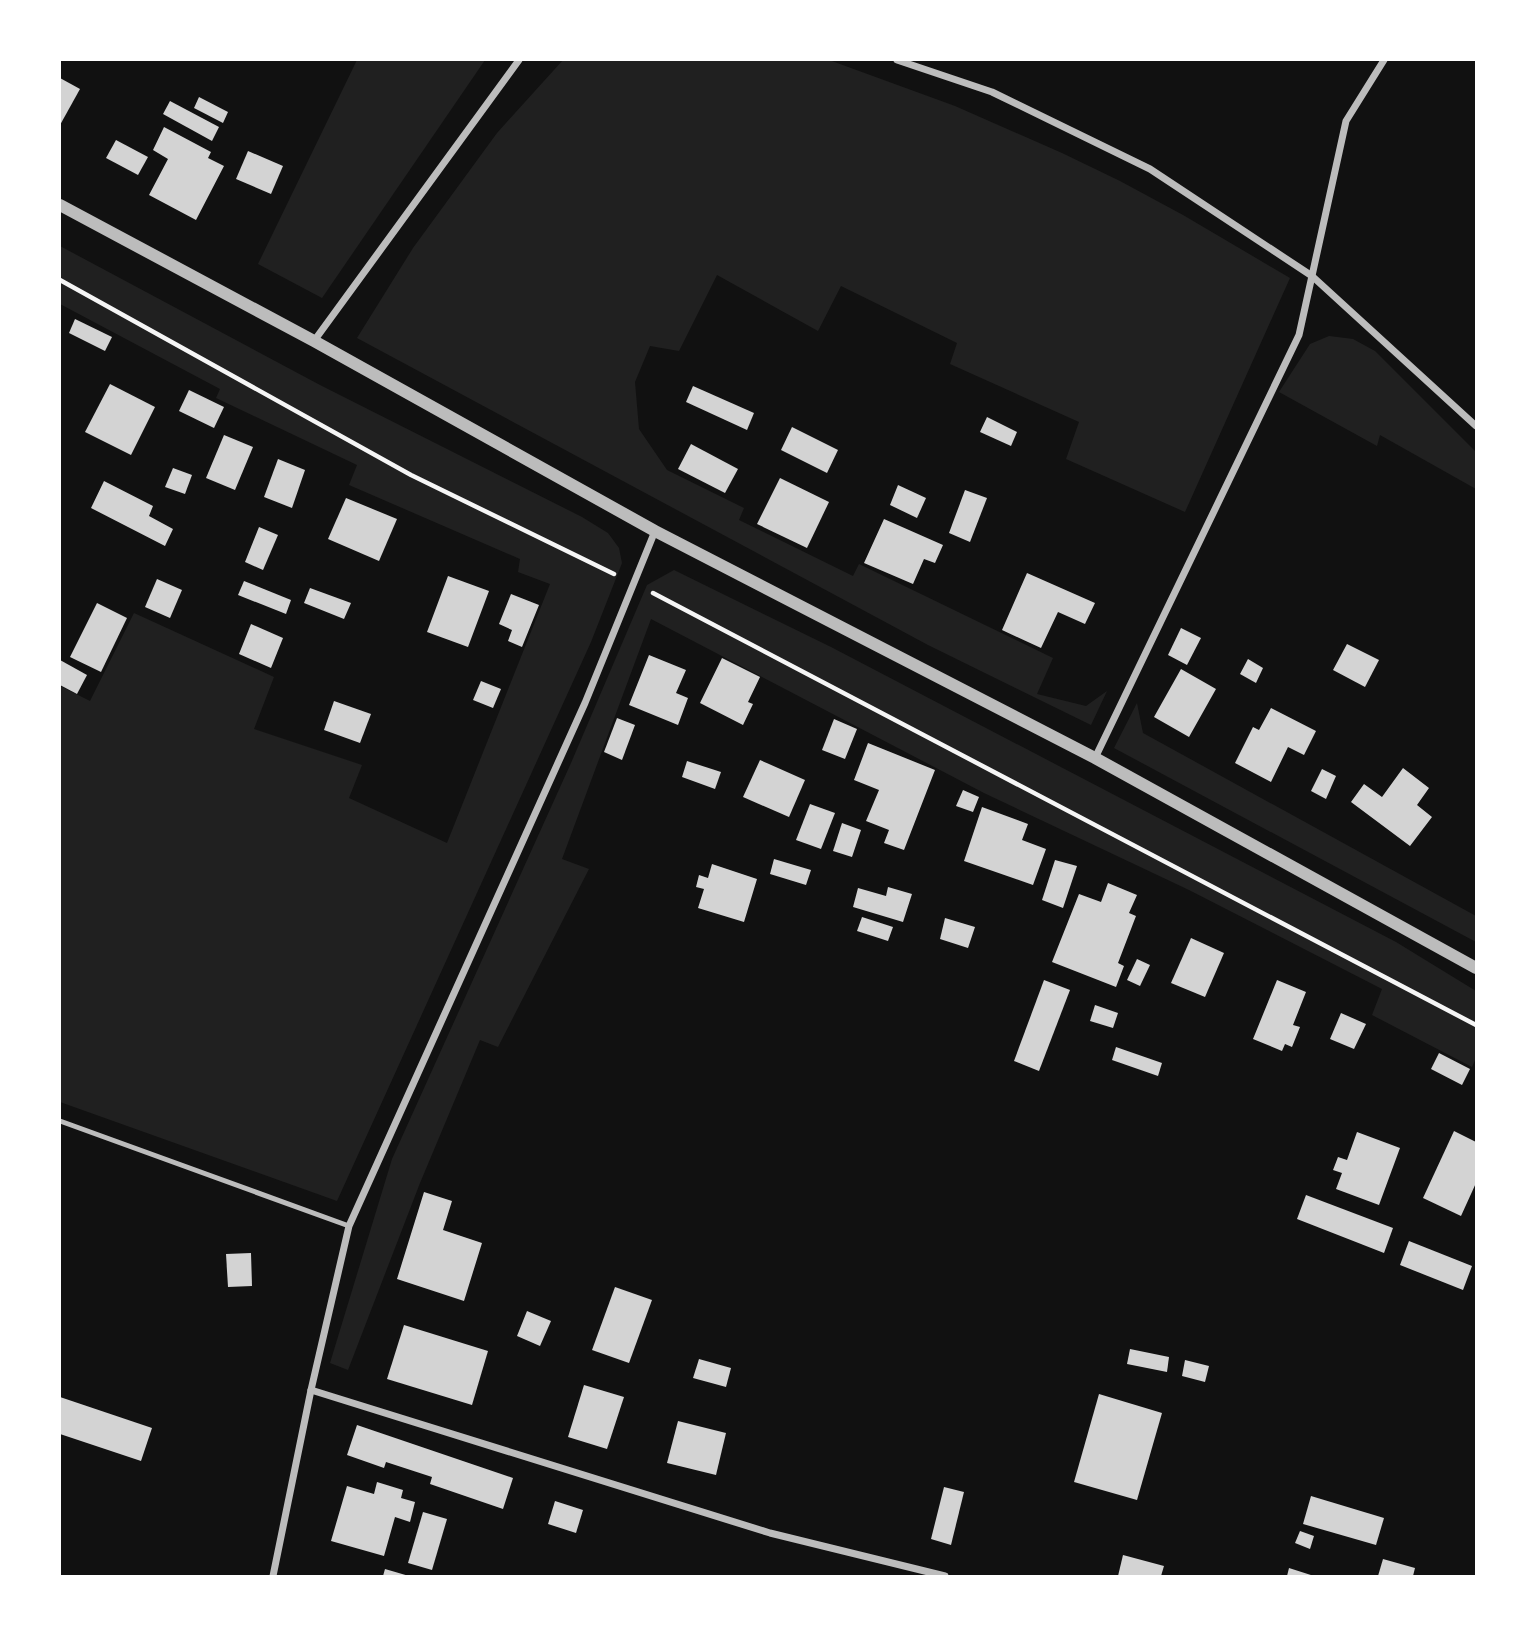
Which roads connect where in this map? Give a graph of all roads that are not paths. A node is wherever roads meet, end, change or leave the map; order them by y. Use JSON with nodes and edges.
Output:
{"nodes":[{"id":1,"x":519,"y":60,"type":"edge"},
{"id":2,"x":897,"y":60,"type":"edge"},
{"id":3,"x":1384,"y":60,"type":"edge"},
{"id":4,"x":60,"y":205,"type":"edge"},
{"id":5,"x":1312,"y":276,"type":"junction"},
{"id":6,"x":314,"y":341,"type":"junction"},
{"id":7,"x":1476,"y":426,"type":"edge"},
{"id":8,"x":655,"y":531,"type":"junction"},
{"id":9,"x":1095,"y":758,"type":"junction"},
{"id":10,"x":1476,"y":968,"type":"edge"},
{"id":11,"x":60,"y":1121,"type":"edge"},
{"id":12,"x":349,"y":1226,"type":"junction"},
{"id":13,"x":311,"y":1390,"type":"junction"},
{"id":14,"x":273,"y":1577,"type":"edge"},
{"id":15,"x":945,"y":1577,"type":"edge"}],
"edges":[{"from":1,"to":6,"type":"street"},
{"from":2,"to":5,"type":"street"},
{"from":3,"to":5,"type":"street"},
{"from":4,"to":6,"type":"street"},
{"from":5,"to":7,"type":"street"},
{"from":5,"to":9,"type":"street"},
{"from":6,"to":8,"type":"street"},
{"from":8,"to":9,"type":"street"},
{"from":8,"to":12,"type":"street"},
{"from":9,"to":10,"type":"street"},
{"from":11,"to":12,"type":"lane"},
{"from":12,"to":13,"type":"street"},
{"from":13,"to":14,"type":"street"},
{"from":13,"to":15,"type":"street"}]}
